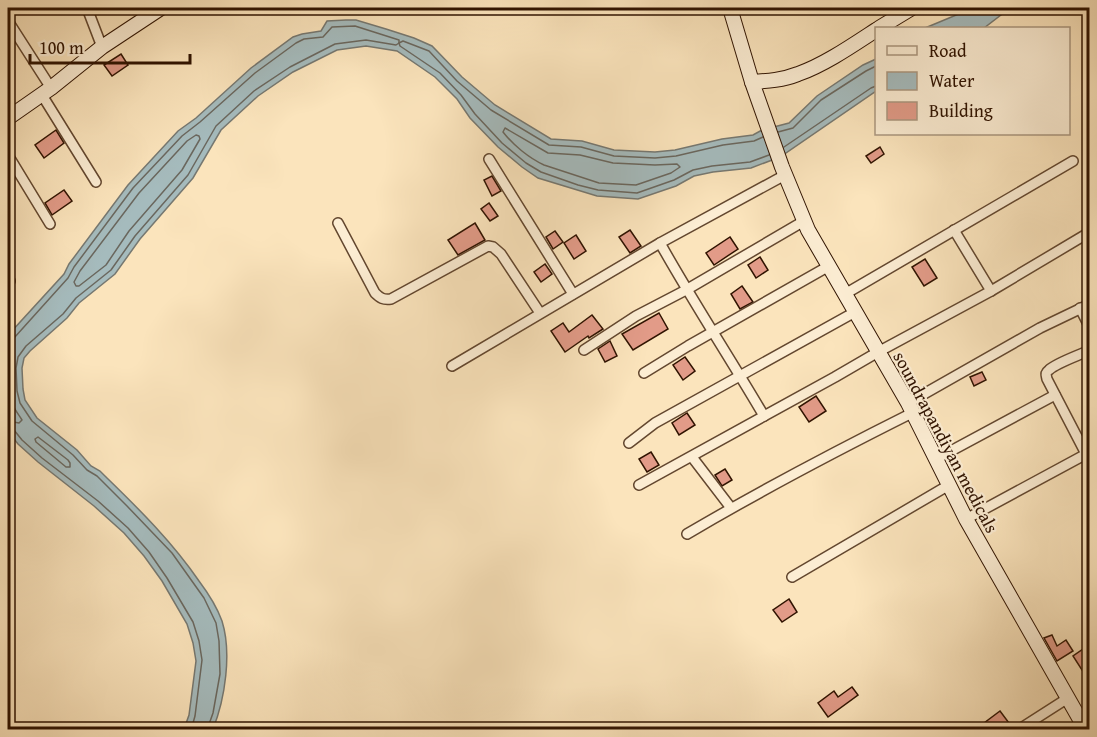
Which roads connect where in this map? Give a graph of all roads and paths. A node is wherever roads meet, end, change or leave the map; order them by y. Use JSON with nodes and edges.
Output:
{"nodes":[{"id":1,"x":87,"y":8,"type":"edge"},
{"id":2,"x":161,"y":8,"type":"edge"},
{"id":3,"x":730,"y":8,"type":"edge"},
{"id":4,"x":912,"y":8,"type":"edge"},
{"id":5,"x":8,"y":21,"type":"edge"},
{"id":6,"x":881,"y":27,"type":"edge"},
{"id":7,"x":875,"y":31,"type":"edge"},
{"id":8,"x":102,"y":47,"type":"junction"},
{"id":9,"x":752,"y":82,"type":"junction"},
{"id":10,"x":46,"y":91,"type":"junction"},
{"id":11,"x":8,"y":118,"type":"edge"},
{"id":12,"x":8,"y":155,"type":"edge"},
{"id":13,"x":489,"y":159,"type":"dead end"},
{"id":14,"x":1073,"y":161,"type":"dead end"},
{"id":15,"x":783,"y":171,"type":"junction"},
{"id":16,"x":96,"y":182,"type":"dead end"},
{"id":17,"x":804,"y":221,"type":"junction"},
{"id":18,"x":338,"y":223,"type":"dead end"},
{"id":19,"x":50,"y":224,"type":"dead end"},
{"id":20,"x":954,"y":230,"type":"junction"},
{"id":21,"x":1089,"y":232,"type":"edge"},
{"id":22,"x":660,"y":243,"type":"junction"},
{"id":23,"x":829,"y":266,"type":"junction"},
{"id":24,"x":686,"y":290,"type":"junction"},
{"id":25,"x":991,"y":291,"type":"junction"},
{"id":26,"x":573,"y":294,"type":"junction"},
{"id":27,"x":845,"y":294,"type":"junction"},
{"id":28,"x":1085,"y":306,"type":"edge"},
{"id":29,"x":855,"y":312,"type":"junction"},
{"id":30,"x":540,"y":313,"type":"junction"},
{"id":31,"x":1089,"y":328,"type":"edge"},
{"id":32,"x":713,"y":331,"type":"junction"},
{"id":33,"x":584,"y":350,"type":"dead end"},
{"id":34,"x":1089,"y":350,"type":"edge"},
{"id":35,"x":878,"y":352,"type":"junction"},
{"id":36,"x":452,"y":366,"type":"dead end"},
{"id":37,"x":644,"y":373,"type":"dead end"},
{"id":38,"x":740,"y":375,"type":"junction"},
{"id":39,"x":1055,"y":395,"type":"junction"},
{"id":40,"x":910,"y":408,"type":"junction"},
{"id":41,"x":764,"y":416,"type":"junction"},
{"id":42,"x":629,"y":443,"type":"dead end"},
{"id":43,"x":1088,"y":453,"type":"edge"},
{"id":44,"x":692,"y":456,"type":"junction"},
{"id":45,"x":936,"y":459,"type":"junction"},
{"id":46,"x":639,"y":485,"type":"dead end"},
{"id":47,"x":949,"y":485,"type":"junction"},
{"id":48,"x":731,"y":508,"type":"junction"},
{"id":49,"x":966,"y":519,"type":"junction"},
{"id":50,"x":687,"y":534,"type":"dead end"},
{"id":51,"x":792,"y":577,"type":"dead end"},
{"id":52,"x":1068,"y":698,"type":"junction"},
{"id":53,"x":1017,"y":729,"type":"edge"},
{"id":54,"x":1086,"y":729,"type":"edge"}],
"edges":[{"from":1,"to":8,"type":"street"},
{"from":2,"to":8,"type":"main road"},
{"from":3,"to":9,"type":"main road","name":"soundrapandiyan medicals"},
{"from":4,"to":6,"type":"main road"},
{"from":5,"to":10,"type":"street"},
{"from":7,"to":9,"type":"main road"},
{"from":8,"to":10,"type":"main road"},
{"from":9,"to":15,"type":"main road","name":"soundrapandiyan medicals"},
{"from":10,"to":11,"type":"main road"},
{"from":10,"to":16,"type":"street"},
{"from":12,"to":19,"type":"street"},
{"from":13,"to":26,"type":"street"},
{"from":14,"to":20,"type":"street"},
{"from":15,"to":17,"type":"main road","name":"soundrapandiyan medicals"},
{"from":15,"to":22,"type":"street"},
{"from":17,"to":23,"type":"main road","name":"soundrapandiyan medicals"},
{"from":17,"to":24,"type":"street"},
{"from":18,"to":30,"type":"street"},
{"from":20,"to":25,"type":"street"},
{"from":20,"to":27,"type":"street"},
{"from":21,"to":25,"type":"street"},
{"from":22,"to":24,"type":"street"},
{"from":22,"to":26,"type":"street"},
{"from":23,"to":27,"type":"main road","name":"soundrapandiyan medicals"},
{"from":23,"to":32,"type":"street"},
{"from":24,"to":32,"type":"street"},
{"from":24,"to":33,"type":"street"},
{"from":25,"to":35,"type":"street"},
{"from":26,"to":30,"type":"street"},
{"from":27,"to":29,"type":"main road","name":"soundrapandiyan medicals"},
{"from":28,"to":31,"type":"street"},
{"from":28,"to":40,"type":"street"},
{"from":29,"to":35,"type":"main road","name":"soundrapandiyan medicals"},
{"from":29,"to":38,"type":"street"},
{"from":30,"to":36,"type":"street"},
{"from":32,"to":37,"type":"street"},
{"from":32,"to":38,"type":"street"},
{"from":34,"to":39,"type":"street"},
{"from":35,"to":40,"type":"main road","name":"soundrapandiyan medicals"},
{"from":35,"to":41,"type":"street"},
{"from":38,"to":41,"type":"street"},
{"from":38,"to":42,"type":"street"},
{"from":39,"to":43,"type":"street"},
{"from":39,"to":45,"type":"street"},
{"from":40,"to":45,"type":"main road","name":"soundrapandiyan medicals"},
{"from":40,"to":48,"type":"street"},
{"from":41,"to":44,"type":"street"},
{"from":43,"to":49,"type":"street"},
{"from":44,"to":46,"type":"street"},
{"from":44,"to":48,"type":"street"},
{"from":45,"to":47,"type":"main road","name":"soundrapandiyan medicals"},
{"from":47,"to":49,"type":"main road","name":"soundrapandiyan medicals"},
{"from":47,"to":51,"type":"street"},
{"from":48,"to":50,"type":"street"},
{"from":49,"to":52,"type":"main road","name":"soundrapandiyan medicals"},
{"from":52,"to":53,"type":"street"},
{"from":52,"to":54,"type":"main road","name":"soundrapandiyan medicals"}]}
